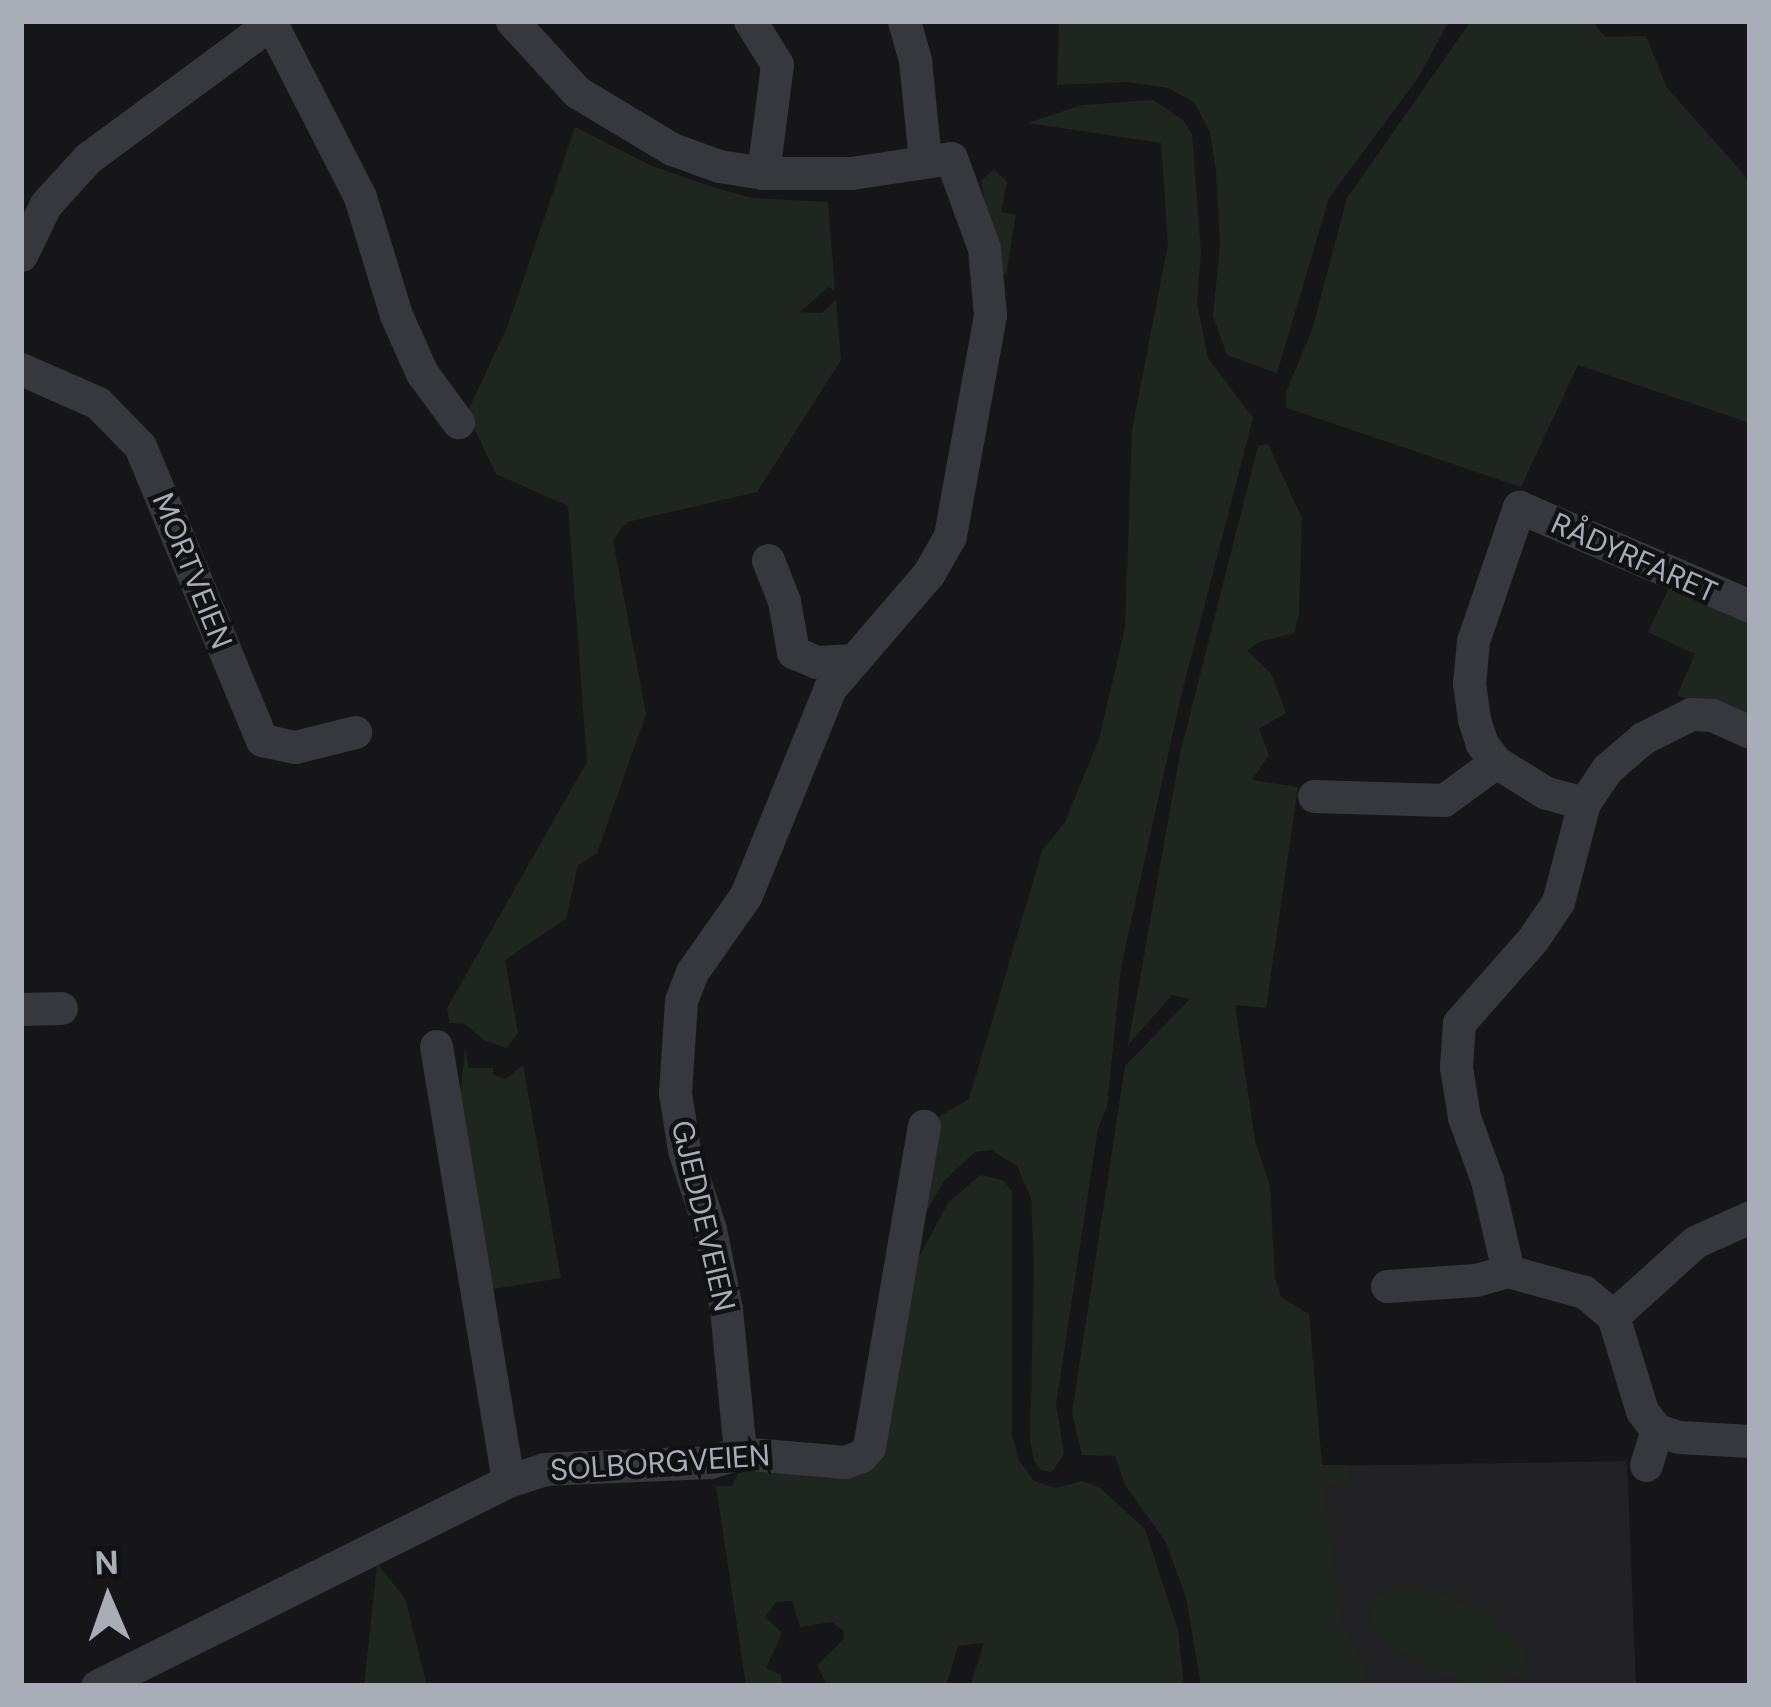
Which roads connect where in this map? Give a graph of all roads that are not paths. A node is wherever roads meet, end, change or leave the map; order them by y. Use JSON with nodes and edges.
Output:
{"nodes":[{"id":1,"x":512,"y":21,"type":"edge"},
{"id":2,"x":750,"y":21,"type":"edge"},
{"id":3,"x":904,"y":21,"type":"edge"},
{"id":4,"x":272,"y":22,"type":"edge"},
{"id":5,"x":938,"y":160,"type":"junction"},
{"id":6,"x":763,"y":173,"type":"junction"},
{"id":7,"x":21,"y":255,"type":"edge"},
{"id":8,"x":21,"y":369,"type":"edge"},
{"id":9,"x":458,"y":422,"type":"dead end"},
{"id":10,"x":768,"y":560,"type":"dead end"},
{"id":11,"x":1750,"y":606,"type":"edge"},
{"id":12,"x":849,"y":660,"type":"junction"},
{"id":13,"x":355,"y":732,"type":"dead end"},
{"id":14,"x":1750,"y":732,"type":"edge"},
{"id":15,"x":1496,"y":761,"type":"junction"},
{"id":16,"x":1314,"y":796,"type":"dead end"},
{"id":17,"x":1584,"y":802,"type":"junction"},
{"id":18,"x":61,"y":1008,"type":"dead end"},
{"id":19,"x":21,"y":1009,"type":"edge"},
{"id":20,"x":436,"y":1046,"type":"dead end"},
{"id":21,"x":924,"y":1126,"type":"dead end"},
{"id":22,"x":1750,"y":1217,"type":"edge"},
{"id":23,"x":1508,"y":1271,"type":"junction"},
{"id":24,"x":1387,"y":1286,"type":"dead end"},
{"id":25,"x":1613,"y":1316,"type":"junction"},
{"id":26,"x":1657,"y":1430,"type":"junction"},
{"id":27,"x":1750,"y":1441,"type":"edge"},
{"id":28,"x":740,"y":1453,"type":"junction"},
{"id":29,"x":1646,"y":1465,"type":"dead end"},
{"id":30,"x":508,"y":1481,"type":"junction"},
{"id":31,"x":97,"y":1686,"type":"edge"}],
"edges":[{"from":1,"to":6,"type":"street"},
{"from":2,"to":6,"type":"street"},
{"from":3,"to":5,"type":"street","name":"GJEDDEVEIEN"},
{"from":4,"to":7,"type":"street"},
{"from":4,"to":9,"type":"street"},
{"from":5,"to":6,"type":"street"},
{"from":5,"to":12,"type":"street","name":"GJEDDEVEIEN"},
{"from":8,"to":13,"type":"street","name":"MORTVEIEN"},
{"from":10,"to":12,"type":"street"},
{"from":11,"to":15,"type":"street","name":"RÅDYRFARET"},
{"from":12,"to":28,"type":"street","name":"GJEDDEVEIEN"},
{"from":14,"to":17,"type":"street"},
{"from":15,"to":16,"type":"street"},
{"from":15,"to":17,"type":"street"},
{"from":17,"to":23,"type":"street"},
{"from":18,"to":19,"type":"street"},
{"from":20,"to":30,"type":"street"},
{"from":21,"to":28,"type":"street","name":"SOLBORGVEIEN"},
{"from":22,"to":25,"type":"street"},
{"from":23,"to":24,"type":"street"},
{"from":23,"to":25,"type":"street"},
{"from":25,"to":26,"type":"street"},
{"from":26,"to":27,"type":"street"},
{"from":26,"to":29,"type":"street"},
{"from":28,"to":30,"type":"street","name":"SOLBORGVEIEN"},
{"from":30,"to":31,"type":"street","name":"SOLBORGVEIEN"}]}
